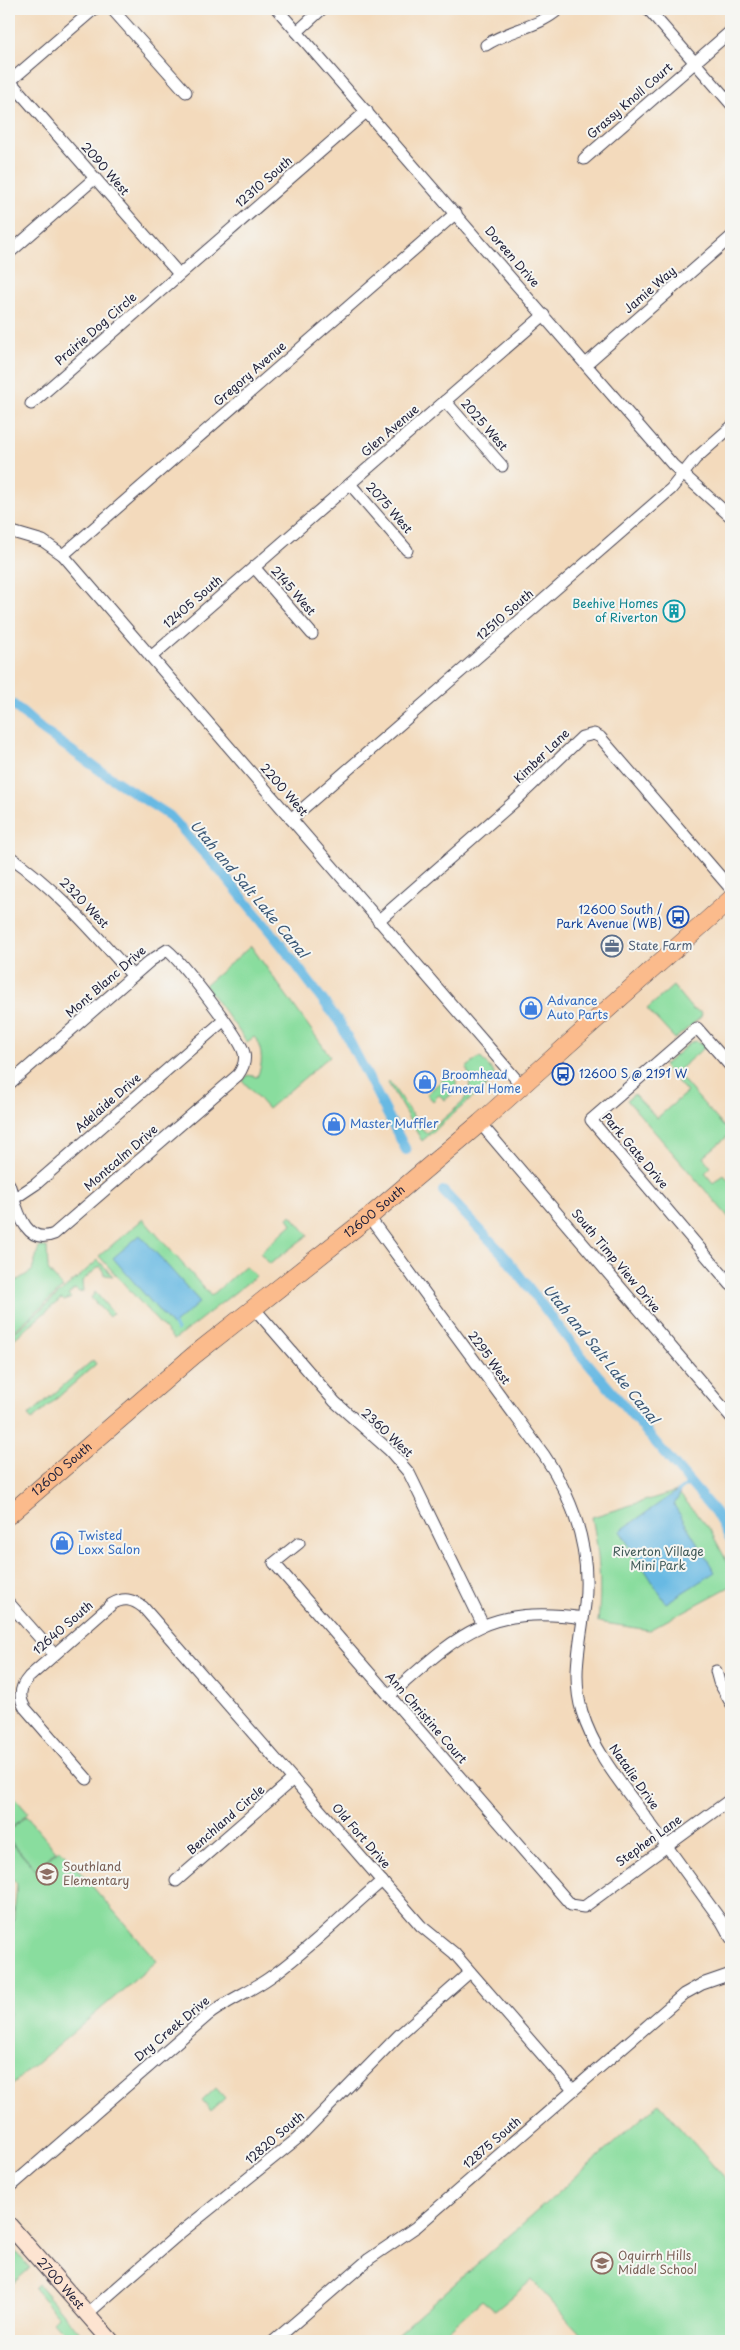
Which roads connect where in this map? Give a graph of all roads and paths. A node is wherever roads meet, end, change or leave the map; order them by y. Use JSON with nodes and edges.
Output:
{"nodes":[{"id":1,"x":94,"y":9,"type":"edge"},
{"id":2,"x":112,"y":9,"type":"edge"},
{"id":3,"x":277,"y":9,"type":"edge"},
{"id":4,"x":322,"y":9,"type":"edge"},
{"id":5,"x":559,"y":9,"type":"edge"},
{"id":6,"x":648,"y":9,"type":"edge"},
{"id":7,"x":731,"y":31,"type":"edge"},
{"id":8,"x":297,"y":32,"type":"junction"},
{"id":9,"x":486,"y":45,"type":"dead end"},
{"id":10,"x":695,"y":63,"type":"junction"},
{"id":11,"x":10,"y":82,"type":"edge"},
{"id":12,"x":186,"y":92,"type":"dead end"},
{"id":13,"x":731,"y":104,"type":"edge"},
{"id":14,"x":367,"y":111,"type":"junction"},
{"id":15,"x":584,"y":159,"type":"dead end"},
{"id":16,"x":95,"y":178,"type":"junction"},
{"id":17,"x":456,"y":213,"type":"junction"},
{"id":18,"x":731,"y":237,"type":"edge"},
{"id":19,"x":9,"y":253,"type":"edge"},
{"id":20,"x":179,"y":274,"type":"junction"},
{"id":21,"x":544,"y":315,"type":"junction"},
{"id":22,"x":586,"y":364,"type":"junction"},
{"id":23,"x":445,"y":401,"type":"junction"},
{"id":24,"x":31,"y":404,"type":"dead end"},
{"id":25,"x":731,"y":427,"type":"edge"},
{"id":26,"x":502,"y":466,"type":"dead end"},
{"id":27,"x":683,"y":474,"type":"junction"},
{"id":28,"x":350,"y":484,"type":"junction"},
{"id":29,"x":731,"y":517,"type":"edge"},
{"id":30,"x":10,"y":531,"type":"edge"},
{"id":31,"x":407,"y":550,"type":"dead end"},
{"id":32,"x":63,"y":555,"type":"junction"},
{"id":33,"x":254,"y":567,"type":"junction"},
{"id":34,"x":312,"y":634,"type":"dead end"},
{"id":35,"x":151,"y":657,"type":"junction"},
{"id":36,"x":291,"y":819,"type":"junction"},
{"id":37,"x":10,"y":858,"type":"edge"},
{"id":38,"x":731,"y":889,"type":"edge"},
{"id":39,"x":731,"y":899,"type":"edge"},
{"id":40,"x":378,"y":921,"type":"junction"},
{"id":41,"x":133,"y":976,"type":"junction"},
{"id":42,"x":223,"y":1021,"type":"junction"},
{"id":43,"x":245,"y":1057,"type":"joint"},
{"id":44,"x":731,"y":1067,"type":"edge"},
{"id":45,"x":9,"y":1084,"type":"edge"},
{"id":46,"x":522,"y":1086,"type":"junction"},
{"id":47,"x":480,"y":1123,"type":"junction"},
{"id":48,"x":9,"y":1184,"type":"edge"},
{"id":49,"x":12,"y":1201,"type":"edge"},
{"id":50,"x":369,"y":1217,"type":"junction"},
{"id":51,"x":731,"y":1285,"type":"edge"},
{"id":52,"x":254,"y":1308,"type":"junction"},
{"id":53,"x":731,"y":1417,"type":"edge"},
{"id":54,"x":9,"y":1515,"type":"edge"},
{"id":55,"x":578,"y":1520,"type":"joint"},
{"id":56,"x":299,"y":1543,"type":"dead end"},
{"id":57,"x":130,"y":1599,"type":"joint"},
{"id":58,"x":9,"y":1603,"type":"edge"},
{"id":59,"x":583,"y":1618,"type":"junction"},
{"id":60,"x":483,"y":1625,"type":"junction"},
{"id":61,"x":54,"y":1654,"type":"junction"},
{"id":62,"x":716,"y":1671,"type":"dead end"},
{"id":63,"x":389,"y":1696,"type":"junction"},
{"id":64,"x":731,"y":1702,"type":"edge"},
{"id":65,"x":87,"y":1779,"type":"dead end"},
{"id":66,"x":293,"y":1779,"type":"junction"},
{"id":67,"x":731,"y":1799,"type":"edge"},
{"id":68,"x":666,"y":1846,"type":"junction"},
{"id":69,"x":176,"y":1881,"type":"dead end"},
{"id":70,"x":382,"y":1881,"type":"junction"},
{"id":71,"x":584,"y":1907,"type":"joint"},
{"id":72,"x":731,"y":1938,"type":"edge"},
{"id":73,"x":470,"y":1972,"type":"junction"},
{"id":74,"x":731,"y":1974,"type":"edge"},
{"id":75,"x":573,"y":2090,"type":"junction"},
{"id":76,"x":9,"y":2188,"type":"edge"},
{"id":77,"x":9,"y":2225,"type":"edge"},
{"id":78,"x":87,"y":2314,"type":"junction"},
{"id":79,"x":111,"y":2341,"type":"edge"},
{"id":80,"x":274,"y":2341,"type":"edge"}],
"edges":[{"from":1,"to":11,"type":"street"},
{"from":2,"to":12,"type":"street"},
{"from":3,"to":8,"type":"street","name":"Doreen Drive"},
{"from":4,"to":8,"type":"street"},
{"from":5,"to":9,"type":"street"},
{"from":6,"to":10,"type":"street"},
{"from":7,"to":10,"type":"street","name":"Grassy Knoll Court"},
{"from":8,"to":14,"type":"street","name":"Doreen Drive"},
{"from":10,"to":13,"type":"street"},
{"from":10,"to":15,"type":"street","name":"Grassy Knoll Court"},
{"from":11,"to":16,"type":"street","name":"2090 West"},
{"from":14,"to":17,"type":"street","name":"Doreen Drive"},
{"from":14,"to":20,"type":"street","name":"12310 South"},
{"from":16,"to":19,"type":"street"},
{"from":16,"to":20,"type":"street","name":"2090 West"},
{"from":17,"to":21,"type":"street","name":"Doreen Drive"},
{"from":17,"to":32,"type":"street","name":"Gregory Avenue"},
{"from":18,"to":22,"type":"street","name":"Jamie Way"},
{"from":20,"to":24,"type":"street","name":"Prairie Dog Circle"},
{"from":21,"to":22,"type":"street","name":"Doreen Drive"},
{"from":21,"to":23,"type":"street","name":"Glen Avenue"},
{"from":22,"to":27,"type":"street","name":"Doreen Drive"},
{"from":23,"to":26,"type":"street","name":"2025 West"},
{"from":23,"to":28,"type":"street","name":"Glen Avenue"},
{"from":25,"to":27,"type":"street","name":"12510 South"},
{"from":27,"to":29,"type":"street","name":"Doreen Drive"},
{"from":27,"to":36,"type":"street","name":"12510 South"},
{"from":28,"to":31,"type":"street","name":"2075 West"},
{"from":28,"to":33,"type":"street","name":"Glen Avenue"},
{"from":30,"to":32,"type":"street","name":"2200 West"},
{"from":32,"to":35,"type":"street","name":"2200 West"},
{"from":33,"to":34,"type":"street","name":"2145 West"},
{"from":33,"to":35,"type":"street","name":"12405 South"},
{"from":35,"to":36,"type":"street","name":"2200 West"},
{"from":36,"to":40,"type":"street","name":"2200 West"},
{"from":37,"to":41,"type":"street","name":"2320 West"},
{"from":38,"to":40,"type":"street","name":"Kimber Lane"},
{"from":39,"to":46,"type":"main road","name":"12600 South"},
{"from":40,"to":46,"type":"street","name":"2200 West"},
{"from":41,"to":42,"type":"street","name":"Mont Blanc Drive"},
{"from":41,"to":45,"type":"street","name":"Mont Blanc Drive"},
{"from":42,"to":43,"type":"street","name":"Mont Blanc Drive"},
{"from":42,"to":49,"type":"street","name":"Adelaide Drive"},
{"from":43,"to":49,"type":"street","name":"Montcalm Drive"},
{"from":44,"to":51,"type":"street","name":"Park Gate Drive"},
{"from":46,"to":47,"type":"main road","name":"12600 South"},
{"from":47,"to":50,"type":"main road","name":"12600 South"},
{"from":47,"to":53,"type":"street","name":"South Timp View Drive"},
{"from":48,"to":49,"type":"street"},
{"from":50,"to":52,"type":"main road","name":"12600 South"},
{"from":50,"to":55,"type":"street","name":"2295 West"},
{"from":52,"to":54,"type":"main road","name":"12600 South"},
{"from":52,"to":60,"type":"street","name":"2360 West"},
{"from":55,"to":59,"type":"street","name":"Natalie Drive"},
{"from":56,"to":63,"type":"street","name":"Ann Christine Court"},
{"from":57,"to":61,"type":"street","name":"12640 South"},
{"from":57,"to":66,"type":"street","name":"Old Fort Drive"},
{"from":58,"to":61,"type":"street"},
{"from":59,"to":60,"type":"street"},
{"from":59,"to":68,"type":"street","name":"Natalie Drive"},
{"from":60,"to":63,"type":"street"},
{"from":61,"to":65,"type":"street","name":"12640 South"},
{"from":62,"to":64,"type":"street"},
{"from":63,"to":71,"type":"street","name":"Ann Christine Court"},
{"from":66,"to":69,"type":"street","name":"Benchland Circle"},
{"from":66,"to":70,"type":"street","name":"Old Fort Drive"},
{"from":67,"to":68,"type":"street","name":"Stephen Lane"},
{"from":68,"to":71,"type":"street","name":"Stephen Lane"},
{"from":68,"to":72,"type":"street","name":"Natalie Drive"},
{"from":70,"to":73,"type":"street","name":"Old Fort Drive"},
{"from":70,"to":76,"type":"street","name":"Dry Creek Drive"},
{"from":73,"to":75,"type":"street","name":"Old Fort Drive"},
{"from":73,"to":78,"type":"street","name":"12820 South"},
{"from":74,"to":75,"type":"street","name":"12875 South"},
{"from":75,"to":80,"type":"street","name":"12875 South"},
{"from":77,"to":78,"type":"main road","name":"2700 West"},
{"from":78,"to":79,"type":"main road","name":"2700 West"}]}
